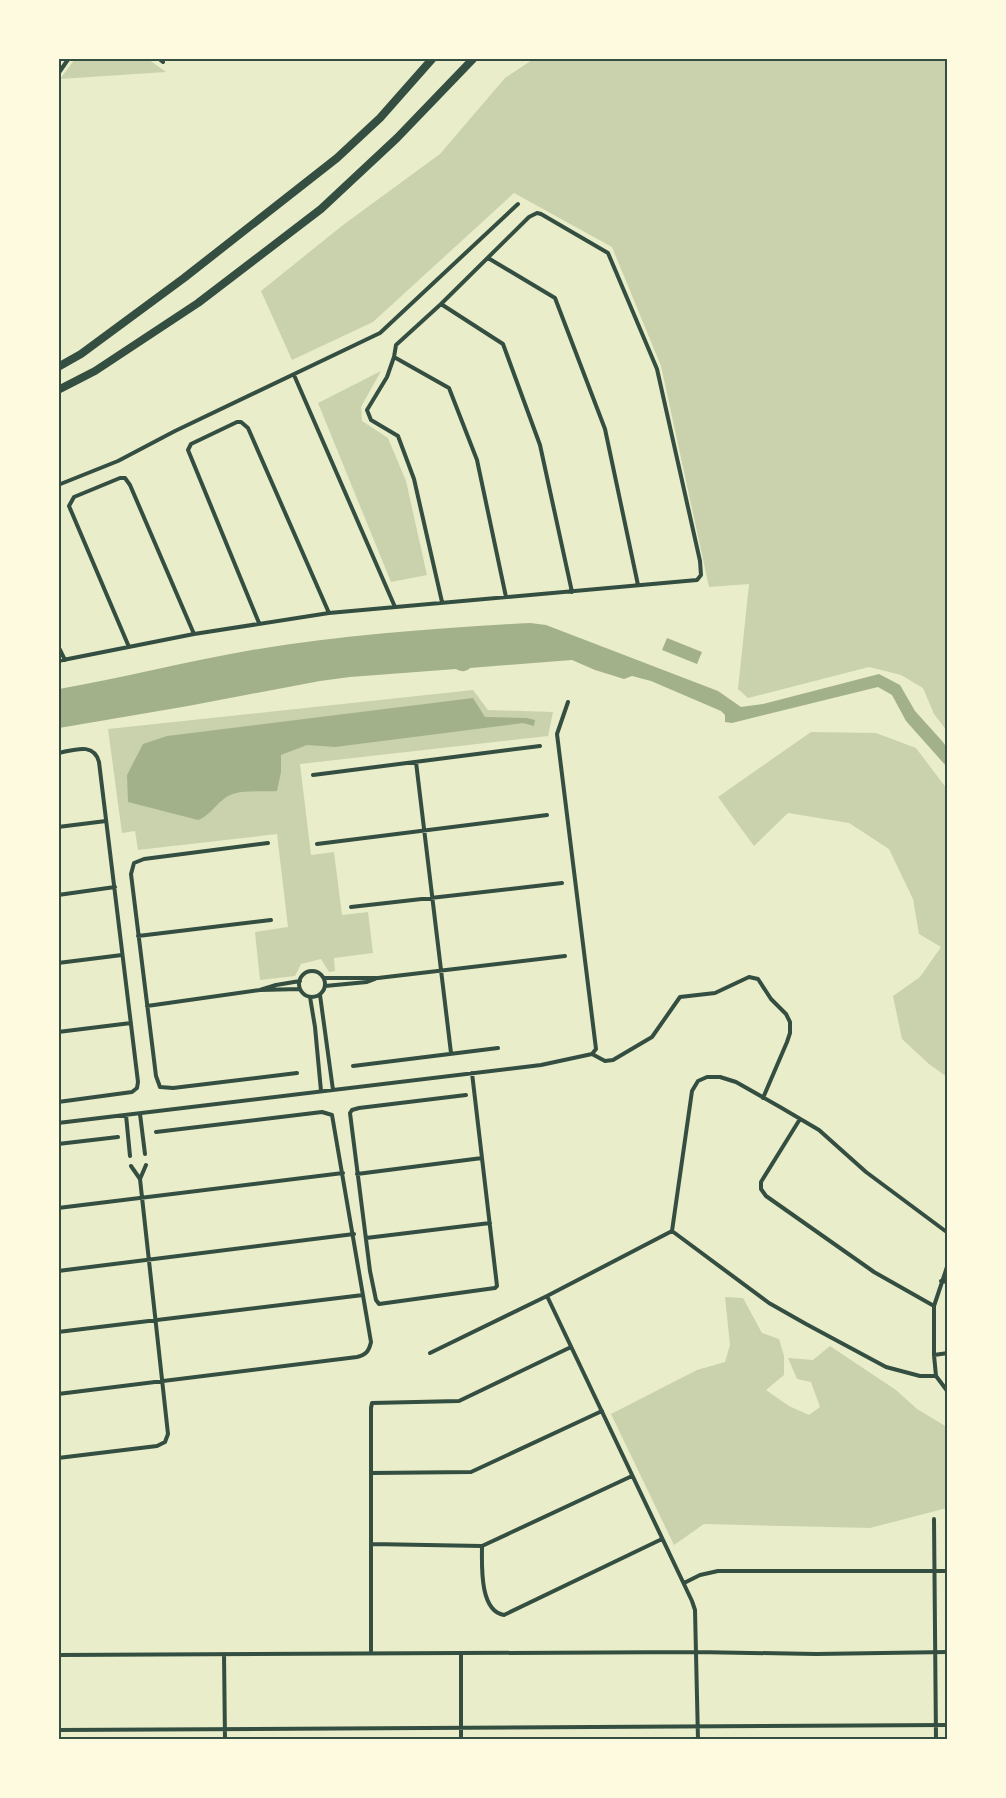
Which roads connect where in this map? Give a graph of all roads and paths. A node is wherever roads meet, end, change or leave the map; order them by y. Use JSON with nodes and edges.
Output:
{"nodes":[{"id":1,"x":69,"y":58,"type":"edge"},
{"id":2,"x":158,"y":58,"type":"edge"},
{"id":3,"x":433,"y":58,"type":"edge"},
{"id":4,"x":474,"y":58,"type":"edge"},
{"id":5,"x":163,"y":62,"type":"dead end"},
{"id":6,"x":58,"y":74,"type":"edge"},
{"id":7,"x":518,"y":204,"type":"dead end"},
{"id":8,"x":488,"y":258,"type":"junction"},
{"id":9,"x":441,"y":304,"type":"junction"},
{"id":10,"x":394,"y":357,"type":"junction"},
{"id":11,"x":58,"y":367,"type":"edge"},
{"id":12,"x":294,"y":375,"type":"junction"},
{"id":13,"x":58,"y":390,"type":"edge"},
{"id":14,"x":58,"y":485,"type":"edge"},
{"id":15,"x":638,"y":585,"type":"junction"},
{"id":16,"x":572,"y":592,"type":"junction"},
{"id":17,"x":506,"y":597,"type":"junction"},
{"id":18,"x":442,"y":602,"type":"junction"},
{"id":19,"x":395,"y":607,"type":"junction"},
{"id":20,"x":329,"y":613,"type":"junction"},
{"id":21,"x":259,"y":622,"type":"junction"},
{"id":22,"x":194,"y":634,"type":"junction"},
{"id":23,"x":58,"y":646,"type":"edge"},
{"id":24,"x":129,"y":647,"type":"junction"},
{"id":25,"x":65,"y":660,"type":"junction"},
{"id":26,"x":58,"y":661,"type":"edge"},
{"id":27,"x":568,"y":702,"type":"dead end"},
{"id":28,"x":540,"y":746,"type":"dead end"},
{"id":29,"x":58,"y":753,"type":"edge"},
{"id":30,"x":416,"y":762,"type":"junction"},
{"id":31,"x":313,"y":775,"type":"dead end"},
{"id":32,"x":546,"y":815,"type":"dead end"},
{"id":33,"x":106,"y":821,"type":"junction"},
{"id":34,"x":58,"y":827,"type":"edge"},
{"id":35,"x":424,"y":830,"type":"junction"},
{"id":36,"x":268,"y":843,"type":"dead end"},
{"id":37,"x":317,"y":844,"type":"dead end"},
{"id":38,"x":562,"y":883,"type":"dead end"},
{"id":39,"x":115,"y":887,"type":"junction"},
{"id":40,"x":58,"y":894,"type":"edge"},
{"id":41,"x":432,"y":898,"type":"junction"},
{"id":42,"x":351,"y":907,"type":"dead end"},
{"id":43,"x":271,"y":920,"type":"dead end"},
{"id":44,"x":138,"y":936,"type":"junction"},
{"id":45,"x":122,"y":955,"type":"junction"},
{"id":46,"x":565,"y":956,"type":"dead end"},
{"id":47,"x":58,"y":963,"type":"edge"},
{"id":48,"x":441,"y":970,"type":"junction"},
{"id":49,"x":324,"y":978,"type":"junction"},
{"id":50,"x":378,"y":978,"type":"junction"},
{"id":51,"x":300,"y":981,"type":"junction"},
{"id":52,"x":325,"y":987,"type":"junction"},
{"id":53,"x":260,"y":990,"type":"junction"},
{"id":54,"x":300,"y":990,"type":"junction"},
{"id":55,"x":320,"y":995,"type":"junction"},
{"id":56,"x":310,"y":997,"type":"junction"},
{"id":57,"x":146,"y":1006,"type":"junction"},
{"id":58,"x":131,"y":1023,"type":"junction"},
{"id":59,"x":58,"y":1032,"type":"edge"},
{"id":60,"x":498,"y":1048,"type":"dead end"},
{"id":61,"x":451,"y":1053,"type":"junction"},
{"id":62,"x":592,"y":1054,"type":"junction"},
{"id":63,"x":353,"y":1066,"type":"dead end"},
{"id":64,"x":297,"y":1072,"type":"dead end"},
{"id":65,"x":472,"y":1073,"type":"junction"},
{"id":66,"x":333,"y":1090,"type":"junction"},
{"id":67,"x":321,"y":1091,"type":"junction"},
{"id":68,"x":466,"y":1095,"type":"dead end"},
{"id":69,"x":763,"y":1098,"type":"junction"},
{"id":70,"x":58,"y":1102,"type":"edge"},
{"id":71,"x":140,"y":1114,"type":"junction"},
{"id":72,"x":126,"y":1115,"type":"junction"},
{"id":73,"x":800,"y":1119,"type":"junction"},
{"id":74,"x":58,"y":1124,"type":"edge"},
{"id":75,"x":156,"y":1132,"type":"dead end"},
{"id":76,"x":118,"y":1137,"type":"dead end"},
{"id":77,"x":58,"y":1144,"type":"edge"},
{"id":78,"x":145,"y":1154,"type":"dead end"},
{"id":79,"x":130,"y":1156,"type":"dead end"},
{"id":80,"x":482,"y":1158,"type":"junction"},
{"id":81,"x":146,"y":1165,"type":"dead end"},
{"id":82,"x":131,"y":1166,"type":"dead end"},
{"id":83,"x":344,"y":1173,"type":"junction"},
{"id":84,"x":357,"y":1174,"type":"junction"},
{"id":85,"x":140,"y":1179,"type":"junction"},
{"id":86,"x":142,"y":1198,"type":"junction"},
{"id":87,"x":58,"y":1208,"type":"edge"},
{"id":88,"x":490,"y":1223,"type":"junction"},
{"id":89,"x":672,"y":1231,"type":"junction"},
{"id":90,"x":948,"y":1233,"type":"edge"},
{"id":91,"x":354,"y":1234,"type":"junction"},
{"id":92,"x":366,"y":1238,"type":"junction"},
{"id":93,"x":149,"y":1260,"type":"junction"},
{"id":94,"x":948,"y":1264,"type":"edge"},
{"id":95,"x":58,"y":1271,"type":"edge"},
{"id":96,"x":941,"y":1281,"type":"junction"},
{"id":97,"x":948,"y":1282,"type":"edge"},
{"id":98,"x":363,"y":1295,"type":"junction"},
{"id":99,"x":546,"y":1296,"type":"junction"},
{"id":100,"x":934,"y":1306,"type":"junction"},
{"id":101,"x":156,"y":1320,"type":"junction"},
{"id":102,"x":58,"y":1332,"type":"edge"},
{"id":103,"x":571,"y":1347,"type":"junction"},
{"id":104,"x":430,"y":1353,"type":"dead end"},
{"id":105,"x":948,"y":1353,"type":"edge"},
{"id":106,"x":934,"y":1355,"type":"junction"},
{"id":107,"x":936,"y":1376,"type":"junction"},
{"id":108,"x":162,"y":1382,"type":"junction"},
{"id":109,"x":948,"y":1392,"type":"edge"},
{"id":110,"x":58,"y":1394,"type":"edge"},
{"id":111,"x":602,"y":1411,"type":"junction"},
{"id":112,"x":58,"y":1458,"type":"edge"},
{"id":113,"x":371,"y":1473,"type":"junction"},
{"id":114,"x":632,"y":1476,"type":"junction"},
{"id":115,"x":934,"y":1519,"type":"dead end"},
{"id":116,"x":662,"y":1539,"type":"junction"},
{"id":117,"x":371,"y":1544,"type":"junction"},
{"id":118,"x":482,"y":1546,"type":"junction"},
{"id":119,"x":934,"y":1571,"type":"junction"},
{"id":120,"x":948,"y":1571,"type":"edge"},
{"id":121,"x":684,"y":1583,"type":"junction"},
{"id":122,"x":696,"y":1652,"type":"junction"},
{"id":123,"x":935,"y":1652,"type":"junction"},
{"id":124,"x":948,"y":1652,"type":"edge"},
{"id":125,"x":371,"y":1653,"type":"junction"},
{"id":126,"x":461,"y":1653,"type":"junction"},
{"id":127,"x":224,"y":1654,"type":"junction"},
{"id":128,"x":58,"y":1655,"type":"edge"},
{"id":129,"x":697,"y":1725,"type":"junction"},
{"id":130,"x":936,"y":1725,"type":"junction"},
{"id":131,"x":948,"y":1725,"type":"edge"},
{"id":132,"x":461,"y":1726,"type":"junction"},
{"id":133,"x":225,"y":1728,"type":"junction"},
{"id":134,"x":58,"y":1730,"type":"edge"},
{"id":135,"x":225,"y":1740,"type":"edge"},
{"id":136,"x":461,"y":1740,"type":"edge"},
{"id":137,"x":698,"y":1740,"type":"edge"},
{"id":138,"x":936,"y":1740,"type":"edge"}],
"edges":[{"from":1,"to":6,"type":"street"},
{"from":2,"to":5,"type":"street"},
{"from":3,"to":11,"type":"highway"},
{"from":4,"to":13,"type":"highway"},
{"from":7,"to":12,"type":"street"},
{"from":8,"to":9,"type":"street"},
{"from":8,"to":15,"type":"street"},
{"from":8,"to":15,"type":"street"},
{"from":9,"to":10,"type":"street"},
{"from":9,"to":16,"type":"street"},
{"from":10,"to":17,"type":"street"},
{"from":10,"to":18,"type":"street"},
{"from":12,"to":14,"type":"street"},
{"from":12,"to":19,"type":"street"},
{"from":15,"to":16,"type":"street"},
{"from":16,"to":17,"type":"street"},
{"from":17,"to":18,"type":"street"},
{"from":18,"to":19,"type":"street"},
{"from":19,"to":20,"type":"street"},
{"from":20,"to":21,"type":"street"},
{"from":20,"to":21,"type":"street"},
{"from":21,"to":22,"type":"street"},
{"from":22,"to":24,"type":"street"},
{"from":22,"to":24,"type":"street"},
{"from":23,"to":25,"type":"street"},
{"from":24,"to":25,"type":"street"},
{"from":25,"to":26,"type":"street"},
{"from":27,"to":62,"type":"street"},
{"from":28,"to":30,"type":"street"},
{"from":29,"to":33,"type":"street"},
{"from":30,"to":31,"type":"street"},
{"from":30,"to":35,"type":"street"},
{"from":32,"to":35,"type":"street"},
{"from":33,"to":34,"type":"street"},
{"from":33,"to":39,"type":"street"},
{"from":35,"to":37,"type":"street"},
{"from":35,"to":41,"type":"street"},
{"from":36,"to":44,"type":"street"},
{"from":38,"to":41,"type":"street"},
{"from":39,"to":40,"type":"street"},
{"from":39,"to":45,"type":"street"},
{"from":41,"to":42,"type":"street"},
{"from":41,"to":48,"type":"street"},
{"from":43,"to":44,"type":"street"},
{"from":44,"to":57,"type":"street"},
{"from":45,"to":47,"type":"street"},
{"from":45,"to":58,"type":"street"},
{"from":46,"to":48,"type":"street"},
{"from":48,"to":50,"type":"street"},
{"from":48,"to":61,"type":"street"},
{"from":49,"to":50,"type":"street"},
{"from":49,"to":51,"type":"street"},
{"from":49,"to":52,"type":"street"},
{"from":50,"to":52,"type":"street"},
{"from":51,"to":53,"type":"street"},
{"from":51,"to":54,"type":"street"},
{"from":52,"to":55,"type":"street"},
{"from":53,"to":54,"type":"street"},
{"from":53,"to":57,"type":"street"},
{"from":54,"to":56,"type":"street"},
{"from":55,"to":56,"type":"street"},
{"from":55,"to":66,"type":"street"},
{"from":56,"to":67,"type":"street"},
{"from":57,"to":64,"type":"street"},
{"from":58,"to":59,"type":"street"},
{"from":58,"to":70,"type":"street"},
{"from":60,"to":61,"type":"street"},
{"from":61,"to":63,"type":"street"},
{"from":62,"to":65,"type":"street"},
{"from":62,"to":69,"type":"street"},
{"from":65,"to":66,"type":"street"},
{"from":65,"to":80,"type":"street"},
{"from":66,"to":67,"type":"street"},
{"from":67,"to":71,"type":"street"},
{"from":68,"to":84,"type":"street"},
{"from":69,"to":73,"type":"street"},
{"from":69,"to":89,"type":"street"},
{"from":71,"to":72,"type":"street"},
{"from":71,"to":78,"type":"street"},
{"from":72,"to":74,"type":"street"},
{"from":72,"to":79,"type":"street"},
{"from":73,"to":90,"type":"street"},
{"from":73,"to":100,"type":"street"},
{"from":75,"to":83,"type":"street"},
{"from":76,"to":77,"type":"street"},
{"from":80,"to":84,"type":"street"},
{"from":80,"to":88,"type":"street"},
{"from":81,"to":85,"type":"street"},
{"from":82,"to":85,"type":"street"},
{"from":83,"to":86,"type":"street"},
{"from":83,"to":91,"type":"street"},
{"from":84,"to":92,"type":"street"},
{"from":85,"to":86,"type":"street"},
{"from":86,"to":87,"type":"street"},
{"from":86,"to":93,"type":"street"},
{"from":88,"to":92,"type":"street"},
{"from":88,"to":92,"type":"street"},
{"from":89,"to":99,"type":"street"},
{"from":89,"to":107,"type":"street"},
{"from":91,"to":93,"type":"street"},
{"from":91,"to":98,"type":"street"},
{"from":93,"to":95,"type":"street"},
{"from":93,"to":101,"type":"street"},
{"from":94,"to":96,"type":"street"},
{"from":96,"to":97,"type":"street"},
{"from":96,"to":100,"type":"street"},
{"from":98,"to":101,"type":"street"},
{"from":98,"to":108,"type":"street"},
{"from":99,"to":103,"type":"street"},
{"from":99,"to":104,"type":"street"},
{"from":100,"to":106,"type":"street"},
{"from":101,"to":102,"type":"street"},
{"from":101,"to":108,"type":"street"},
{"from":103,"to":111,"type":"street"},
{"from":103,"to":113,"type":"street"},
{"from":105,"to":106,"type":"street"},
{"from":106,"to":107,"type":"street"},
{"from":107,"to":109,"type":"street"},
{"from":108,"to":110,"type":"street"},
{"from":108,"to":112,"type":"street"},
{"from":111,"to":113,"type":"street"},
{"from":111,"to":114,"type":"street"},
{"from":113,"to":117,"type":"street"},
{"from":114,"to":116,"type":"street"},
{"from":114,"to":118,"type":"street"},
{"from":115,"to":119,"type":"street"},
{"from":116,"to":118,"type":"street"},
{"from":116,"to":121,"type":"street"},
{"from":117,"to":118,"type":"street"},
{"from":117,"to":125,"type":"street"},
{"from":119,"to":120,"type":"street"},
{"from":119,"to":121,"type":"street"},
{"from":119,"to":123,"type":"street"},
{"from":121,"to":122,"type":"street"},
{"from":122,"to":123,"type":"street"},
{"from":122,"to":126,"type":"street"},
{"from":122,"to":129,"type":"street"},
{"from":123,"to":124,"type":"street"},
{"from":123,"to":130,"type":"street"},
{"from":125,"to":126,"type":"street"},
{"from":125,"to":127,"type":"street"},
{"from":126,"to":132,"type":"street"},
{"from":127,"to":128,"type":"street"},
{"from":127,"to":133,"type":"street"},
{"from":129,"to":130,"type":"street"},
{"from":129,"to":132,"type":"street"},
{"from":129,"to":137,"type":"street"},
{"from":130,"to":131,"type":"street"},
{"from":130,"to":138,"type":"street"},
{"from":132,"to":133,"type":"street"},
{"from":132,"to":136,"type":"street"},
{"from":133,"to":134,"type":"street"},
{"from":133,"to":135,"type":"street"}]}
